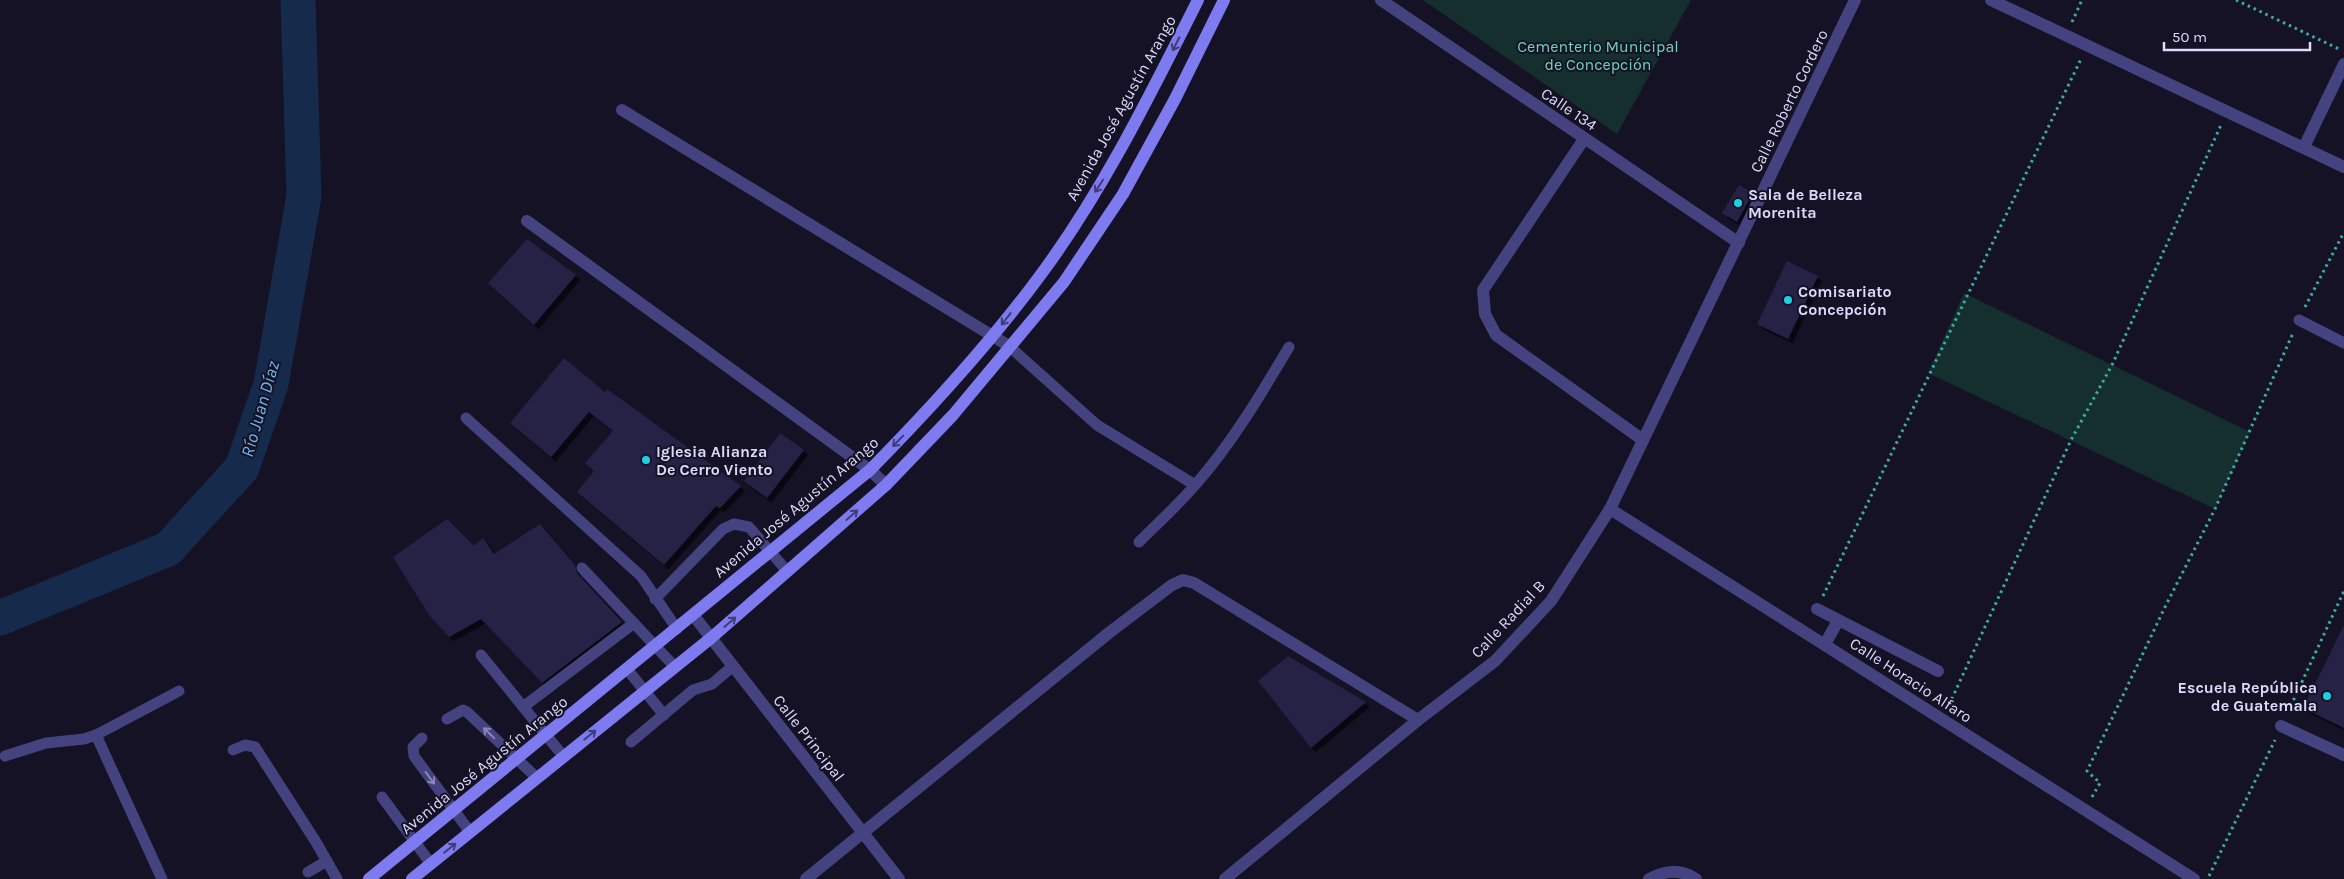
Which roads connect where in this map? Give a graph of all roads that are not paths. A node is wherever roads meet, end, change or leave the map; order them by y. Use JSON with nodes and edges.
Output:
{"nodes":[{"id":1,"x":1198,"y":0,"type":"edge"},
{"id":2,"x":1224,"y":0,"type":"edge"},
{"id":3,"x":1381,"y":0,"type":"edge"},
{"id":4,"x":1855,"y":0,"type":"edge"},
{"id":5,"x":1991,"y":0,"type":"edge"},
{"id":6,"x":2344,"y":64,"type":"edge"},
{"id":7,"x":622,"y":110,"type":"dead end"},
{"id":8,"x":1584,"y":139,"type":"junction"},
{"id":9,"x":2304,"y":147,"type":"junction"},
{"id":10,"x":2344,"y":167,"type":"edge"},
{"id":11,"x":527,"y":221,"type":"dead end"},
{"id":12,"x":1739,"y":243,"type":"junction"},
{"id":13,"x":2299,"y":320,"type":"road end"},
{"id":14,"x":993,"y":336,"type":"junction"},
{"id":15,"x":2344,"y":343,"type":"edge"},
{"id":16,"x":1009,"y":346,"type":"junction"},
{"id":17,"x":1289,"y":347,"type":"dead end"},
{"id":18,"x":466,"y":418,"type":"dead end"},
{"id":19,"x":1643,"y":440,"type":"junction"},
{"id":20,"x":870,"y":470,"type":"junction"},
{"id":21,"x":886,"y":485,"type":"junction"},
{"id":22,"x":1196,"y":485,"type":"junction"},
{"id":23,"x":1610,"y":509,"type":"junction"},
{"id":24,"x":1139,"y":542,"type":"dead end"},
{"id":25,"x":770,"y":552,"type":"junction"},
{"id":26,"x":582,"y":568,"type":"dead end"},
{"id":27,"x":787,"y":571,"type":"junction"},
{"id":28,"x":655,"y":599,"type":"junction"},
{"id":29,"x":1817,"y":609,"type":"road end"},
{"id":30,"x":694,"y":616,"type":"junction"},
{"id":31,"x":1838,"y":621,"type":"junction"},
{"id":32,"x":634,"y":623,"type":"junction"},
{"id":33,"x":677,"y":629,"type":"junction"},
{"id":34,"x":711,"y":638,"type":"junction"},
{"id":35,"x":1825,"y":644,"type":"junction"},
{"id":36,"x":656,"y":646,"type":"junction"},
{"id":37,"x":481,"y":654,"type":"dead end"},
{"id":38,"x":733,"y":666,"type":"junction"},
{"id":39,"x":675,"y":668,"type":"junction"},
{"id":40,"x":627,"y":669,"type":"junction"},
{"id":41,"x":1938,"y":671,"type":"dead end"},
{"id":42,"x":179,"y":691,"type":"dead end"},
{"id":43,"x":644,"y":692,"type":"junction"},
{"id":44,"x":523,"y":707,"type":"junction"},
{"id":45,"x":664,"y":715,"type":"junction"},
{"id":46,"x":447,"y":719,"type":"dead end"},
{"id":47,"x":1418,"y":720,"type":"junction"},
{"id":48,"x":2281,"y":726,"type":"road end"},
{"id":49,"x":96,"y":735,"type":"junction"},
{"id":50,"x":546,"y":736,"type":"junction"},
{"id":51,"x":422,"y":738,"type":"dead end"},
{"id":52,"x":631,"y":742,"type":"dead end"},
{"id":53,"x":233,"y":750,"type":"dead end"},
{"id":54,"x":2344,"y":755,"type":"edge"},
{"id":55,"x":5,"y":756,"type":"dead end"},
{"id":56,"x":564,"y":757,"type":"junction"},
{"id":57,"x":516,"y":759,"type":"junction"},
{"id":58,"x":537,"y":778,"type":"junction"},
{"id":59,"x":382,"y":798,"type":"dead end"},
{"id":60,"x":454,"y":810,"type":"junction"},
{"id":61,"x":470,"y":832,"type":"junction"},
{"id":62,"x":862,"y":834,"type":"junction"},
{"id":63,"x":414,"y":842,"type":"junction"},
{"id":64,"x":327,"y":861,"type":"junction"},
{"id":65,"x":430,"y":864,"type":"junction"},
{"id":66,"x":308,"y":872,"type":"dead end"},
{"id":67,"x":1691,"y":876,"type":"edge"},
{"id":68,"x":162,"y":879,"type":"edge"},
{"id":69,"x":337,"y":879,"type":"edge"},
{"id":70,"x":369,"y":879,"type":"edge"},
{"id":71,"x":412,"y":879,"type":"edge"},
{"id":72,"x":806,"y":879,"type":"edge"},
{"id":73,"x":899,"y":879,"type":"edge"},
{"id":74,"x":1225,"y":879,"type":"edge"},
{"id":75,"x":1650,"y":879,"type":"edge"},
{"id":76,"x":2194,"y":879,"type":"edge"}],
"edges":[{"from":1,"to":14,"type":"main road","name":"Avenida José Agustín Arango","one_way":true},
{"from":2,"to":16,"type":"main road"},
{"from":3,"to":8,"type":"street","name":"Calle 134"},
{"from":4,"to":12,"type":"street","name":"Calle Roberto Cordero"},
{"from":5,"to":9,"type":"street"},
{"from":6,"to":9,"type":"street"},
{"from":7,"to":14,"type":"street"},
{"from":8,"to":12,"type":"street","name":"Calle 134"},
{"from":8,"to":19,"type":"street"},
{"from":9,"to":10,"type":"street"},
{"from":11,"to":20,"type":"street"},
{"from":12,"to":19,"type":"street","name":"Calle Radial B"},
{"from":13,"to":15,"type":"lane"},
{"from":14,"to":16,"type":"street"},
{"from":14,"to":20,"type":"main road","name":"Avenida José Agustín Arango","one_way":true},
{"from":16,"to":21,"type":"main road"},
{"from":16,"to":22,"type":"lane"},
{"from":17,"to":22,"type":"lane"},
{"from":18,"to":28,"type":"lane"},
{"from":19,"to":23,"type":"street","name":"Calle Radial B"},
{"from":20,"to":21,"type":"street"},
{"from":20,"to":25,"type":"main road","name":"Avenida José Agustín Arango"},
{"from":27,"to":21,"type":"main road","one_way":true},
{"from":22,"to":24,"type":"lane"},
{"from":23,"to":35,"type":"street","name":"Calle Horacio Alfaro"},
{"from":23,"to":47,"type":"street","name":"Calle Radial B"},
{"from":25,"to":27,"type":"lane"},
{"from":25,"to":28,"type":"lane"},
{"from":25,"to":30,"type":"main road","name":"Avenida José Agustín Arango"},
{"from":26,"to":32,"type":"lane"},
{"from":34,"to":27,"type":"main road","one_way":true},
{"from":28,"to":33,"type":"lane"},
{"from":29,"to":31,"type":"street"},
{"from":30,"to":33,"type":"main road","name":"Avenida José Agustín Arango"},
{"from":30,"to":34,"type":"street","name":"Calle Principal"},
{"from":31,"to":35,"type":"street"},
{"from":31,"to":41,"type":"street"},
{"from":32,"to":36,"type":"lane"},
{"from":32,"to":44,"type":"lane"},
{"from":33,"to":36,"type":"main road","name":"Avenida José Agustín Arango"},
{"from":34,"to":38,"type":"street","name":"Calle Principal"},
{"from":34,"to":39,"type":"main road"},
{"from":35,"to":76,"type":"street","name":"Calle Horacio Alfaro"},
{"from":36,"to":39,"type":"lane"},
{"from":36,"to":40,"type":"main road","name":"Avenida José Agustín Arango"},
{"from":37,"to":44,"type":"lane"},
{"from":38,"to":45,"type":"lane"},
{"from":38,"to":62,"type":"street","name":"Calle Principal"},
{"from":39,"to":43,"type":"main road"},
{"from":40,"to":43,"type":"lane"},
{"from":40,"to":50,"type":"main road","name":"Avenida José Agustín Arango"},
{"from":42,"to":49,"type":"lane"},
{"from":43,"to":45,"type":"lane"},
{"from":56,"to":43,"type":"main road","one_way":true},
{"from":44,"to":50,"type":"lane"},
{"from":45,"to":52,"type":"lane"},
{"from":57,"to":46,"type":"lane","one_way":true},
{"from":47,"to":62,"type":"street"},
{"from":47,"to":74,"type":"street","name":"Calle Radial B"},
{"from":48,"to":54,"type":"street"},
{"from":49,"to":55,"type":"lane"},
{"from":49,"to":68,"type":"lane"},
{"from":50,"to":56,"type":"lane"},
{"from":50,"to":57,"type":"main road","name":"Avenida José Agustín Arango"},
{"from":51,"to":60,"type":"lane","one_way":true},
{"from":53,"to":64,"type":"lane"},
{"from":56,"to":58,"type":"main road"},
{"from":57,"to":58,"type":"lane"},
{"from":57,"to":60,"type":"main road","name":"Avenida José Agustín Arango"},
{"from":58,"to":61,"type":"main road"},
{"from":59,"to":63,"type":"lane"},
{"from":60,"to":61,"type":"lane"},
{"from":60,"to":63,"type":"main road","name":"Avenida José Agustín Arango"},
{"from":65,"to":61,"type":"main road","one_way":true},
{"from":62,"to":72,"type":"street"},
{"from":62,"to":73,"type":"street","name":"Calle Principal"},
{"from":63,"to":65,"type":"lane"},
{"from":63,"to":70,"type":"main road","name":"Avenida José Agustín Arango"},
{"from":64,"to":66,"type":"lane"},
{"from":64,"to":69,"type":"lane"},
{"from":65,"to":71,"type":"main road"},
{"from":67,"to":75,"type":"street"}]}
